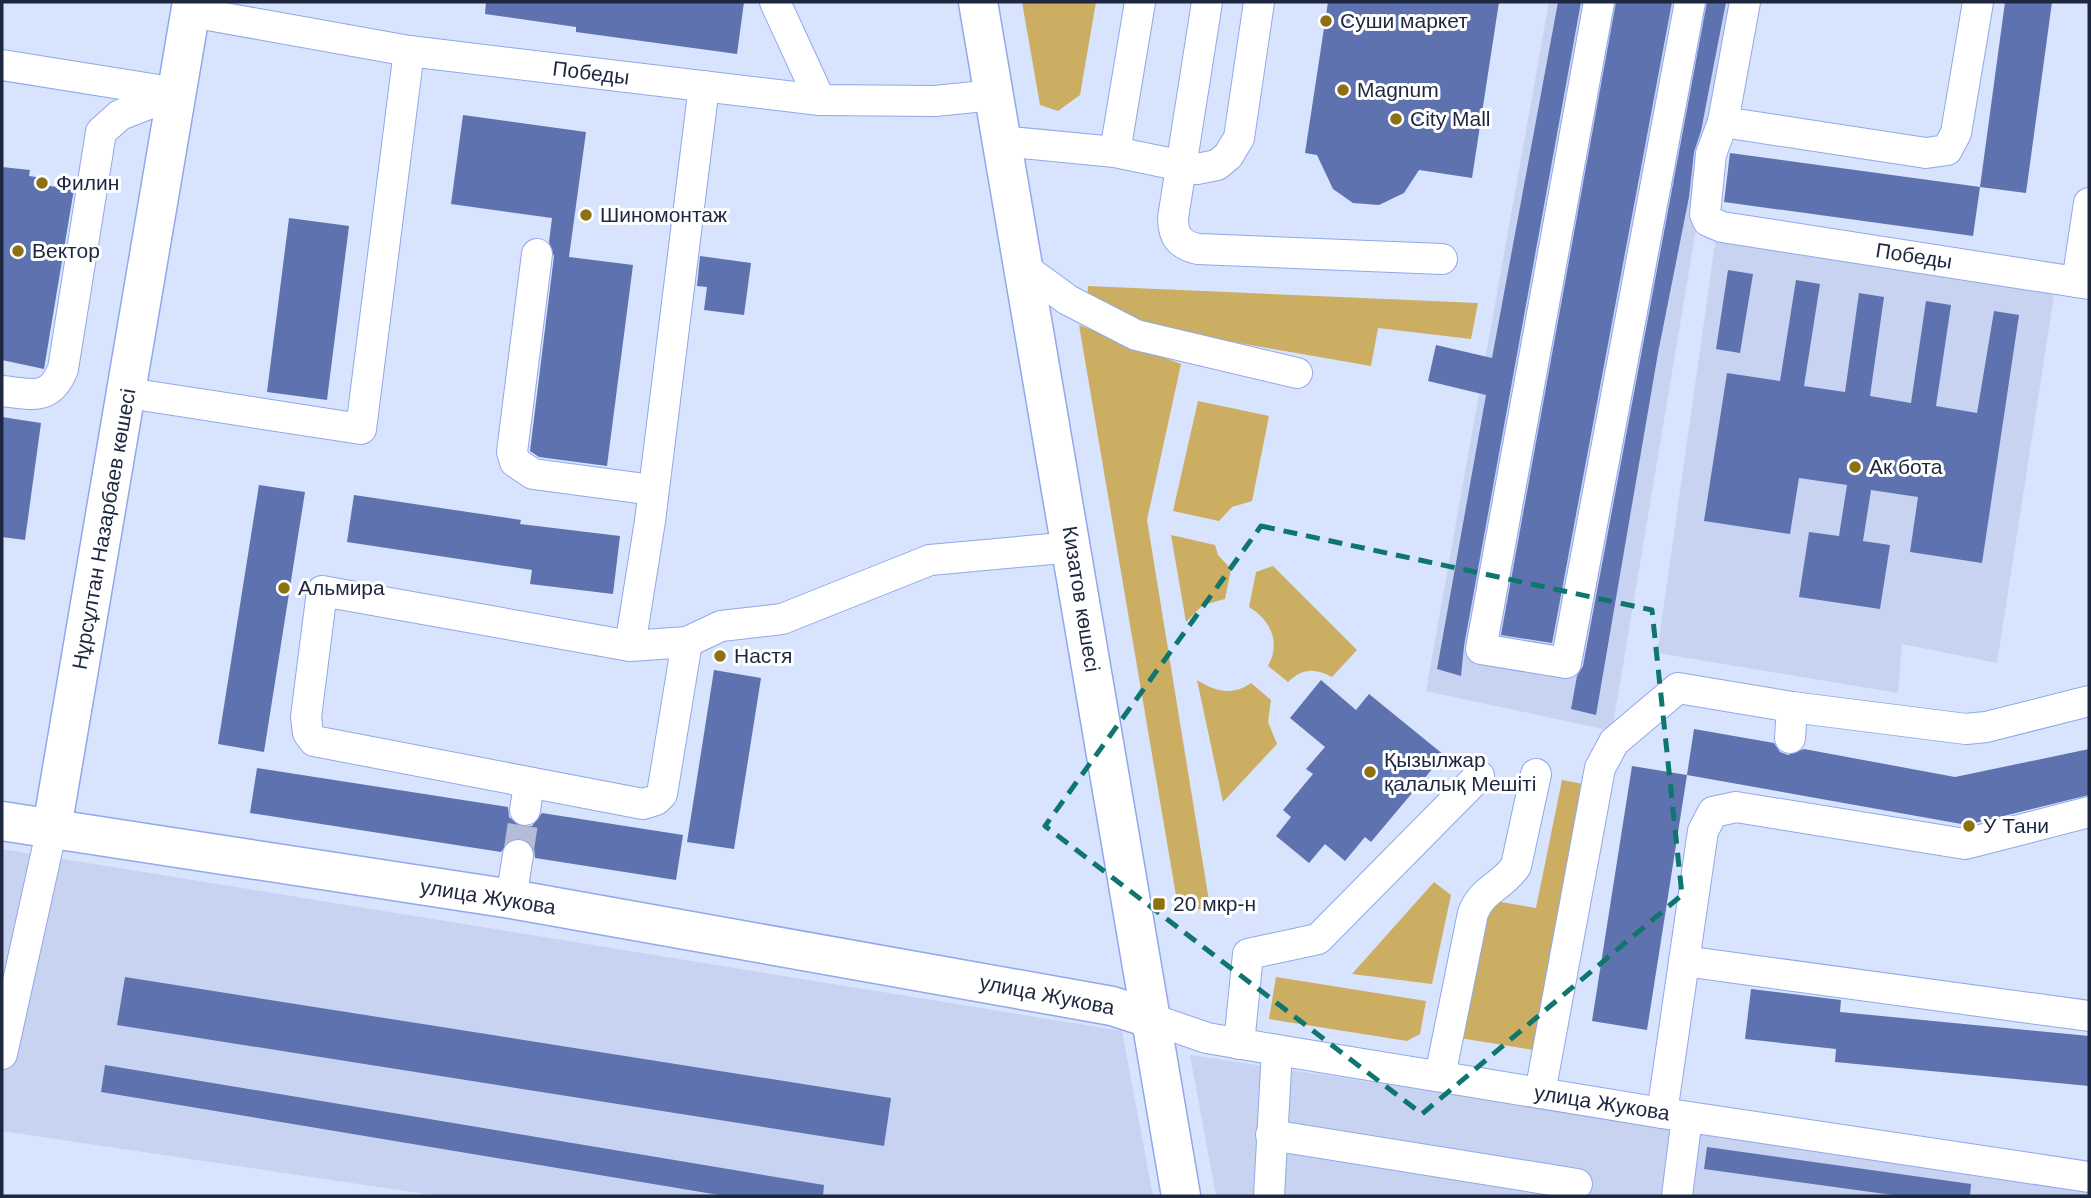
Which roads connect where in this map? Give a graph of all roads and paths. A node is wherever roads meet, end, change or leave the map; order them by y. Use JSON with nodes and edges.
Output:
{"nodes":[{"id":1,"x":775,"y":2,"type":"edge"},
{"id":2,"x":978,"y":2,"type":"edge"},
{"id":3,"x":1140,"y":2,"type":"edge"},
{"id":4,"x":1207,"y":2,"type":"edge"},
{"id":5,"x":1259,"y":2,"type":"edge"},
{"id":6,"x":1599,"y":2,"type":"edge"},
{"id":7,"x":1690,"y":2,"type":"edge"},
{"id":8,"x":1745,"y":2,"type":"edge"},
{"id":9,"x":1978,"y":2,"type":"edge"},
{"id":10,"x":192,"y":7,"type":"edge"},
{"id":11,"x":409,"y":51,"type":"junction"},
{"id":12,"x":2,"y":65,"type":"edge"},
{"id":13,"x":704,"y":86,"type":"junction"},
{"id":14,"x":177,"y":93,"type":"junction"},
{"id":15,"x":994,"y":95,"type":"junction"},
{"id":16,"x":820,"y":100,"type":"junction"},
{"id":17,"x":1723,"y":122,"type":"junction"},
{"id":18,"x":1001,"y":141,"type":"junction"},
{"id":19,"x":1115,"y":152,"type":"junction"},
{"id":20,"x":1181,"y":166,"type":"junction"},
{"id":21,"x":2089,"y":203,"type":"edge"},
{"id":22,"x":537,"y":254,"type":"dead end"},
{"id":23,"x":1442,"y":259,"type":"dead end"},
{"id":24,"x":1024,"y":268,"type":"junction"},
{"id":25,"x":2083,"y":283,"type":"edge"},
{"id":26,"x":1297,"y":373,"type":"dead end"},
{"id":27,"x":2,"y":391,"type":"edge"},
{"id":28,"x":128,"y":393,"type":"junction"},
{"id":29,"x":653,"y":491,"type":"junction"},
{"id":30,"x":1073,"y":547,"type":"junction"},
{"id":31,"x":687,"y":642,"type":"junction"},
{"id":32,"x":630,"y":646,"type":"junction"},
{"id":33,"x":2089,"y":701,"type":"edge"},
{"id":34,"x":1792,"y":707,"type":"junction"},
{"id":35,"x":1790,"y":738,"type":"dead end"},
{"id":36,"x":1536,"y":774,"type":"dead end"},
{"id":37,"x":1479,"y":776,"type":"dead end"},
{"id":38,"x":2089,"y":812,"type":"edge"},
{"id":39,"x":2,"y":821,"type":"edge"},
{"id":40,"x":52,"y":828,"type":"junction"},
{"id":41,"x":518,"y":855,"type":"tunnel mouth"},
{"id":42,"x":511,"y":900,"type":"junction"},
{"id":43,"x":1684,"y":961,"type":"junction"},
{"id":44,"x":2089,"y":1016,"type":"edge"},
{"id":45,"x":1149,"y":1018,"type":"junction"},
{"id":46,"x":1239,"y":1044,"type":"junction"},
{"id":47,"x":1277,"y":1050,"type":"junction"},
{"id":48,"x":2,"y":1054,"type":"edge"},
{"id":49,"x":1440,"y":1076,"type":"junction"},
{"id":50,"x":1540,"y":1093,"type":"junction"},
{"id":51,"x":1675,"y":1115,"type":"junction"},
{"id":52,"x":1271,"y":1135,"type":"junction"},
{"id":53,"x":2089,"y":1177,"type":"edge"},
{"id":54,"x":1577,"y":1184,"type":"dead end"},
{"id":55,"x":1181,"y":1196,"type":"edge"},
{"id":56,"x":1269,"y":1196,"type":"edge"},
{"id":57,"x":1677,"y":1196,"type":"edge"}],
"edges":[{"from":1,"to":16,"type":"street"},
{"from":2,"to":15,"type":"main road","name":"Кизатов көшесі"},
{"from":3,"to":19,"type":"street"},
{"from":4,"to":20,"type":"street"},
{"from":5,"to":20,"type":"street"},
{"from":6,"to":7,"type":"street"},
{"from":8,"to":17,"type":"street","name":"Победы"},
{"from":9,"to":17,"type":"street"},
{"from":10,"to":11,"type":"street","name":"Победы"},
{"from":10,"to":14,"type":"main road","name":"Нұрсұлтан Назарбаев көшесі"},
{"from":11,"to":13,"type":"street","name":"Победы"},
{"from":11,"to":28,"type":"street"},
{"from":12,"to":14,"type":"street"},
{"from":13,"to":16,"type":"street","name":"Победы"},
{"from":13,"to":29,"type":"street"},
{"from":14,"to":27,"type":"street"},
{"from":14,"to":28,"type":"main road","name":"Нұрсұлтан Назарбаев көшесі"},
{"from":15,"to":16,"type":"street","name":"Победы"},
{"from":15,"to":18,"type":"main road","name":"Кизатов көшесі"},
{"from":17,"to":25,"type":"street","name":"Победы"},
{"from":18,"to":19,"type":"street"},
{"from":18,"to":24,"type":"main road","name":"Кизатов көшесі"},
{"from":19,"to":20,"type":"street"},
{"from":20,"to":23,"type":"street"},
{"from":21,"to":25,"type":"street"},
{"from":22,"to":29,"type":"street"},
{"from":24,"to":26,"type":"street"},
{"from":24,"to":30,"type":"main road","name":"Кизатов көшесі"},
{"from":28,"to":40,"type":"main road","name":"Нұрсұлтан Назарбаев көшесі"},
{"from":29,"to":32,"type":"street"},
{"from":30,"to":31,"type":"street"},
{"from":30,"to":45,"type":"main road","name":"Кизатов көшесі"},
{"from":31,"to":32,"type":"street"},
{"from":31,"to":32,"type":"street"},
{"from":33,"to":34,"type":"street"},
{"from":34,"to":35,"type":"street"},
{"from":34,"to":50,"type":"street"},
{"from":36,"to":49,"type":"street"},
{"from":37,"to":46,"type":"street"},
{"from":38,"to":43,"type":"street"},
{"from":39,"to":40,"type":"main road","name":"улица Жукова"},
{"from":40,"to":42,"type":"main road","name":"улица Жукова"},
{"from":40,"to":48,"type":"street","name":"Нұрсұлтан Назарбаев көшесі"},
{"from":41,"to":42,"type":"street"},
{"from":42,"to":45,"type":"main road","name":"улица Жукова"},
{"from":43,"to":44,"type":"street"},
{"from":43,"to":51,"type":"street"},
{"from":45,"to":46,"type":"street","name":"улица Жукова"},
{"from":45,"to":55,"type":"main road","name":"Кизатов көшесі"},
{"from":46,"to":47,"type":"street","name":"улица Жукова"},
{"from":47,"to":49,"type":"street","name":"улица Жукова"},
{"from":47,"to":52,"type":"street"},
{"from":49,"to":50,"type":"street","name":"улица Жукова"},
{"from":50,"to":51,"type":"street","name":"улица Жукова"},
{"from":51,"to":53,"type":"street","name":"улица Жукова"},
{"from":51,"to":57,"type":"street"},
{"from":52,"to":54,"type":"street"},
{"from":52,"to":56,"type":"street"}]}
